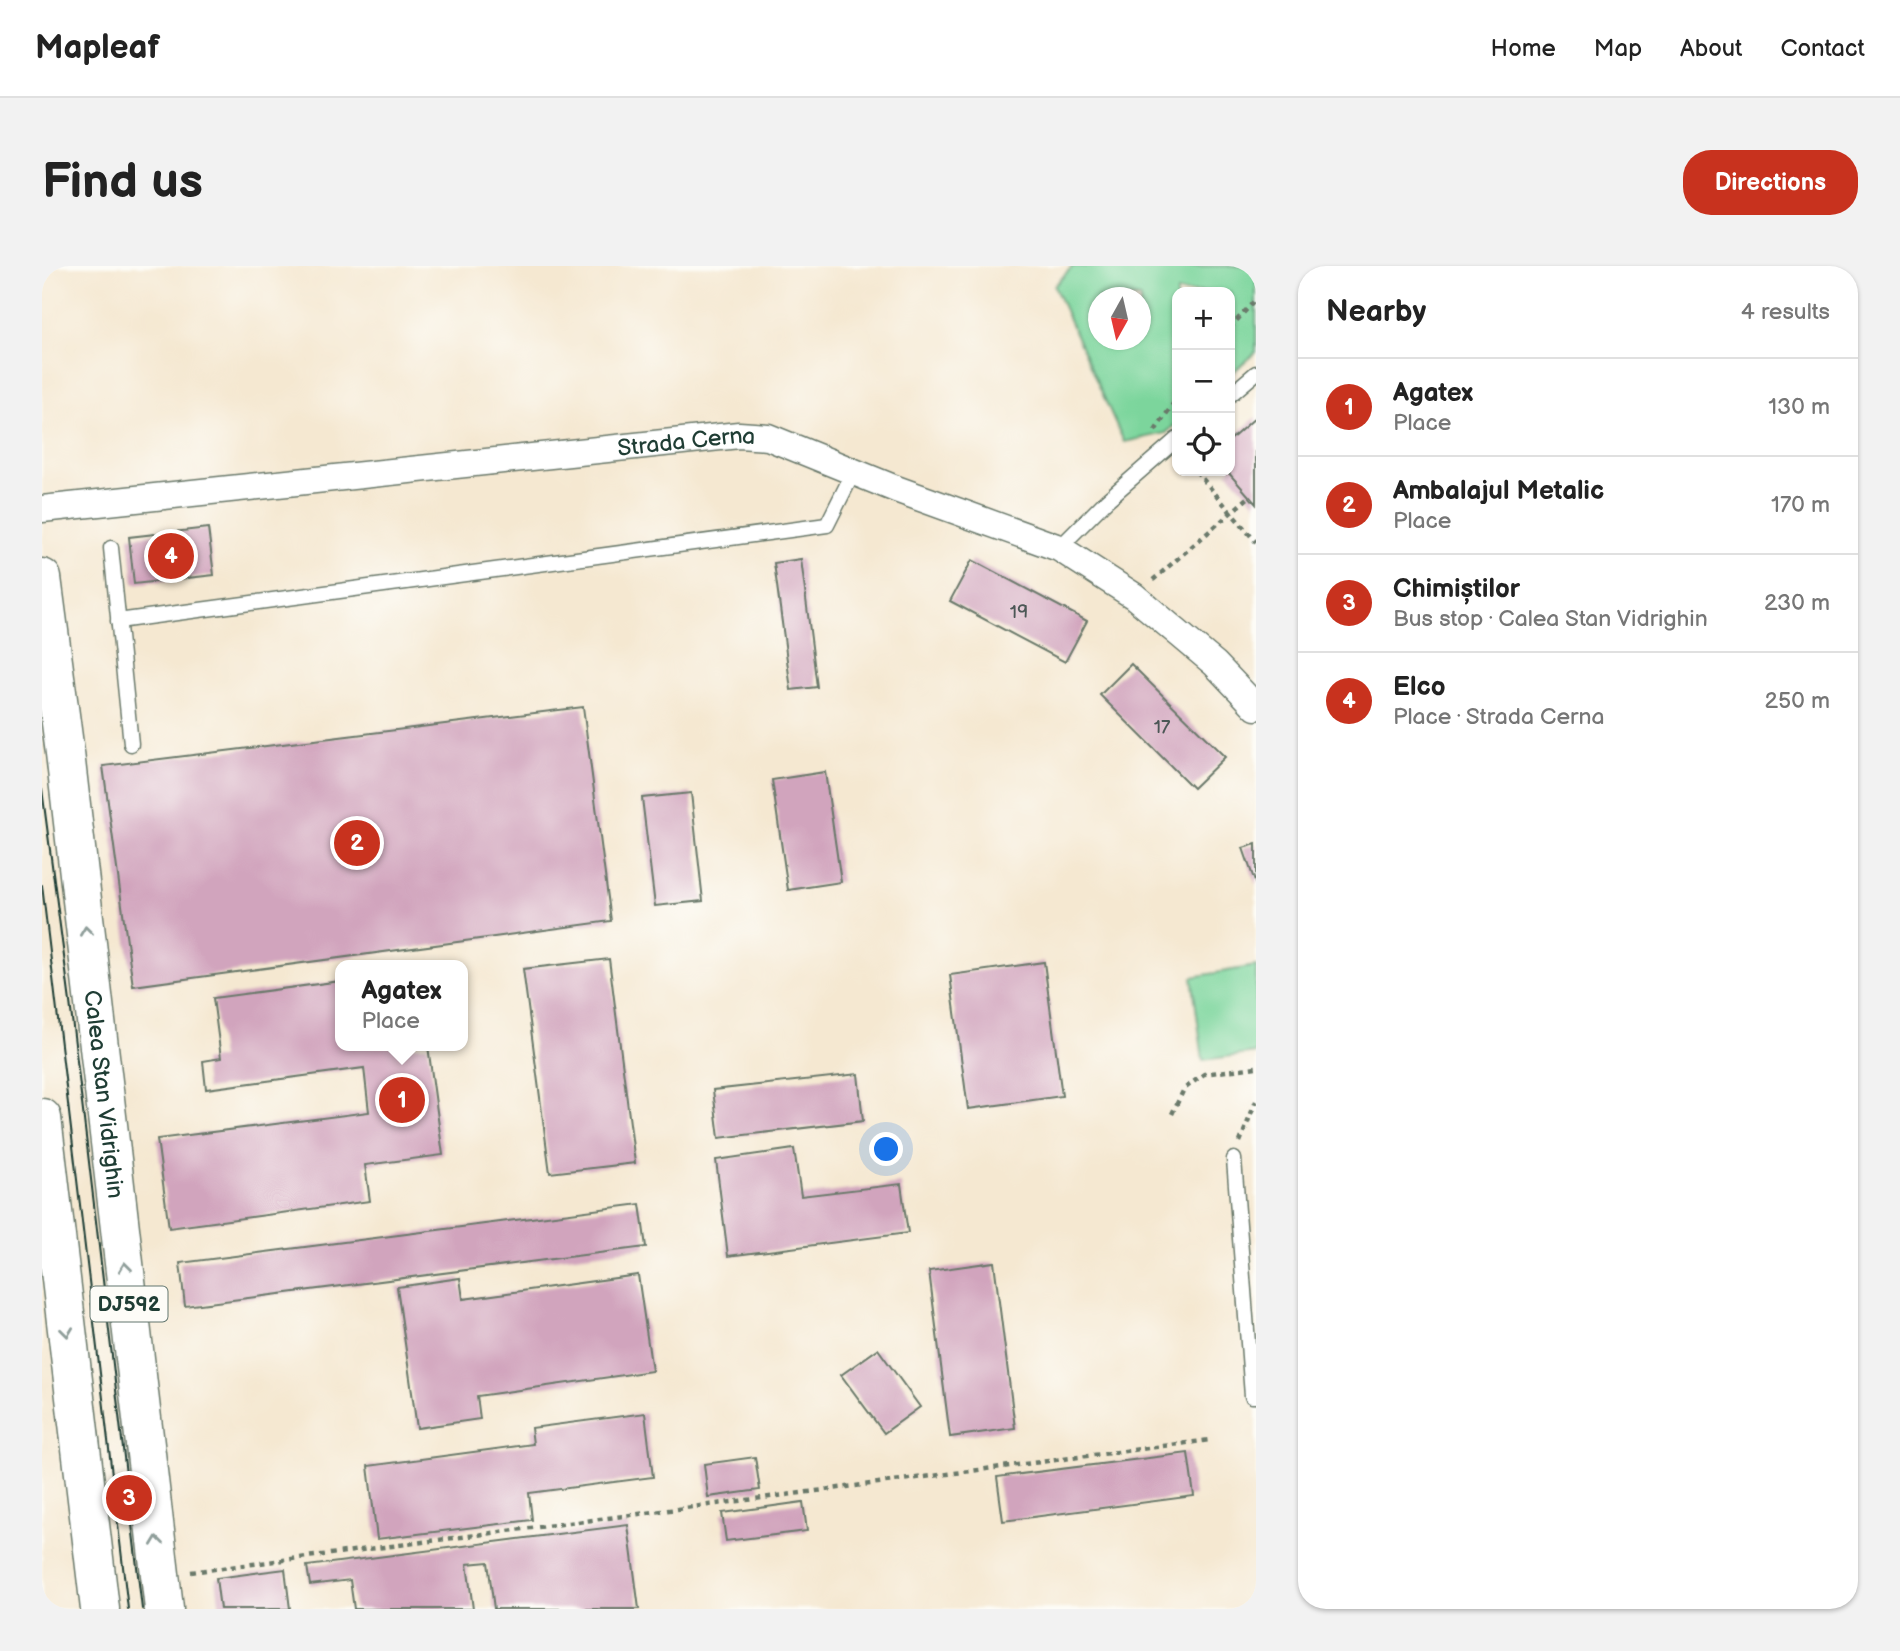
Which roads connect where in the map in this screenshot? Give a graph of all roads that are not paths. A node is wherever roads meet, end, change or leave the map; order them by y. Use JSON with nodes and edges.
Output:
{"nodes":[{"id":1,"x":1256,"y":373,"type":"edge"},
{"id":2,"x":1235,"y":391,"type":"edge"},
{"id":3,"x":1172,"y":443,"type":"edge"},
{"id":4,"x":854,"y":471,"type":"junction"},
{"id":5,"x":42,"y":509,"type":"edge"},
{"id":6,"x":111,"y":548,"type":"dead end"},
{"id":7,"x":1059,"y":548,"type":"junction"},
{"id":8,"x":42,"y":578,"type":"edge"},
{"id":9,"x":45,"y":616,"type":"edge"},
{"id":10,"x":118,"y":621,"type":"junction"},
{"id":11,"x":1256,"y":707,"type":"edge"},
{"id":12,"x":131,"y":744,"type":"dead end"},
{"id":13,"x":42,"y":1118,"type":"edge"},
{"id":14,"x":1234,"y":1159,"type":"road end"},
{"id":15,"x":1256,"y":1395,"type":"edge"},
{"id":16,"x":100,"y":1609,"type":"edge"},
{"id":17,"x":164,"y":1609,"type":"edge"}],
"edges":[{"from":1,"to":2,"type":"lane"},
{"from":3,"to":7,"type":"lane"},
{"from":4,"to":5,"type":"street","name":"Strada Cerna"},
{"from":4,"to":7,"type":"street","name":"Strada Cerna"},
{"from":4,"to":10,"type":"lane"},
{"from":6,"to":10,"type":"lane"},
{"from":7,"to":11,"type":"street","name":"Strada Cerna"},
{"from":8,"to":9,"type":"main road","name":"Calea Stan Vidrighin","number":"DJ592"},
{"from":17,"to":9,"type":"main road","name":"Calea Stan Vidrighin","number":"DJ592","one_way":true},
{"from":10,"to":12,"type":"lane"},
{"from":13,"to":16,"type":"main road","number":"DJ592","one_way":true},
{"from":14,"to":15,"type":"lane"}]}
